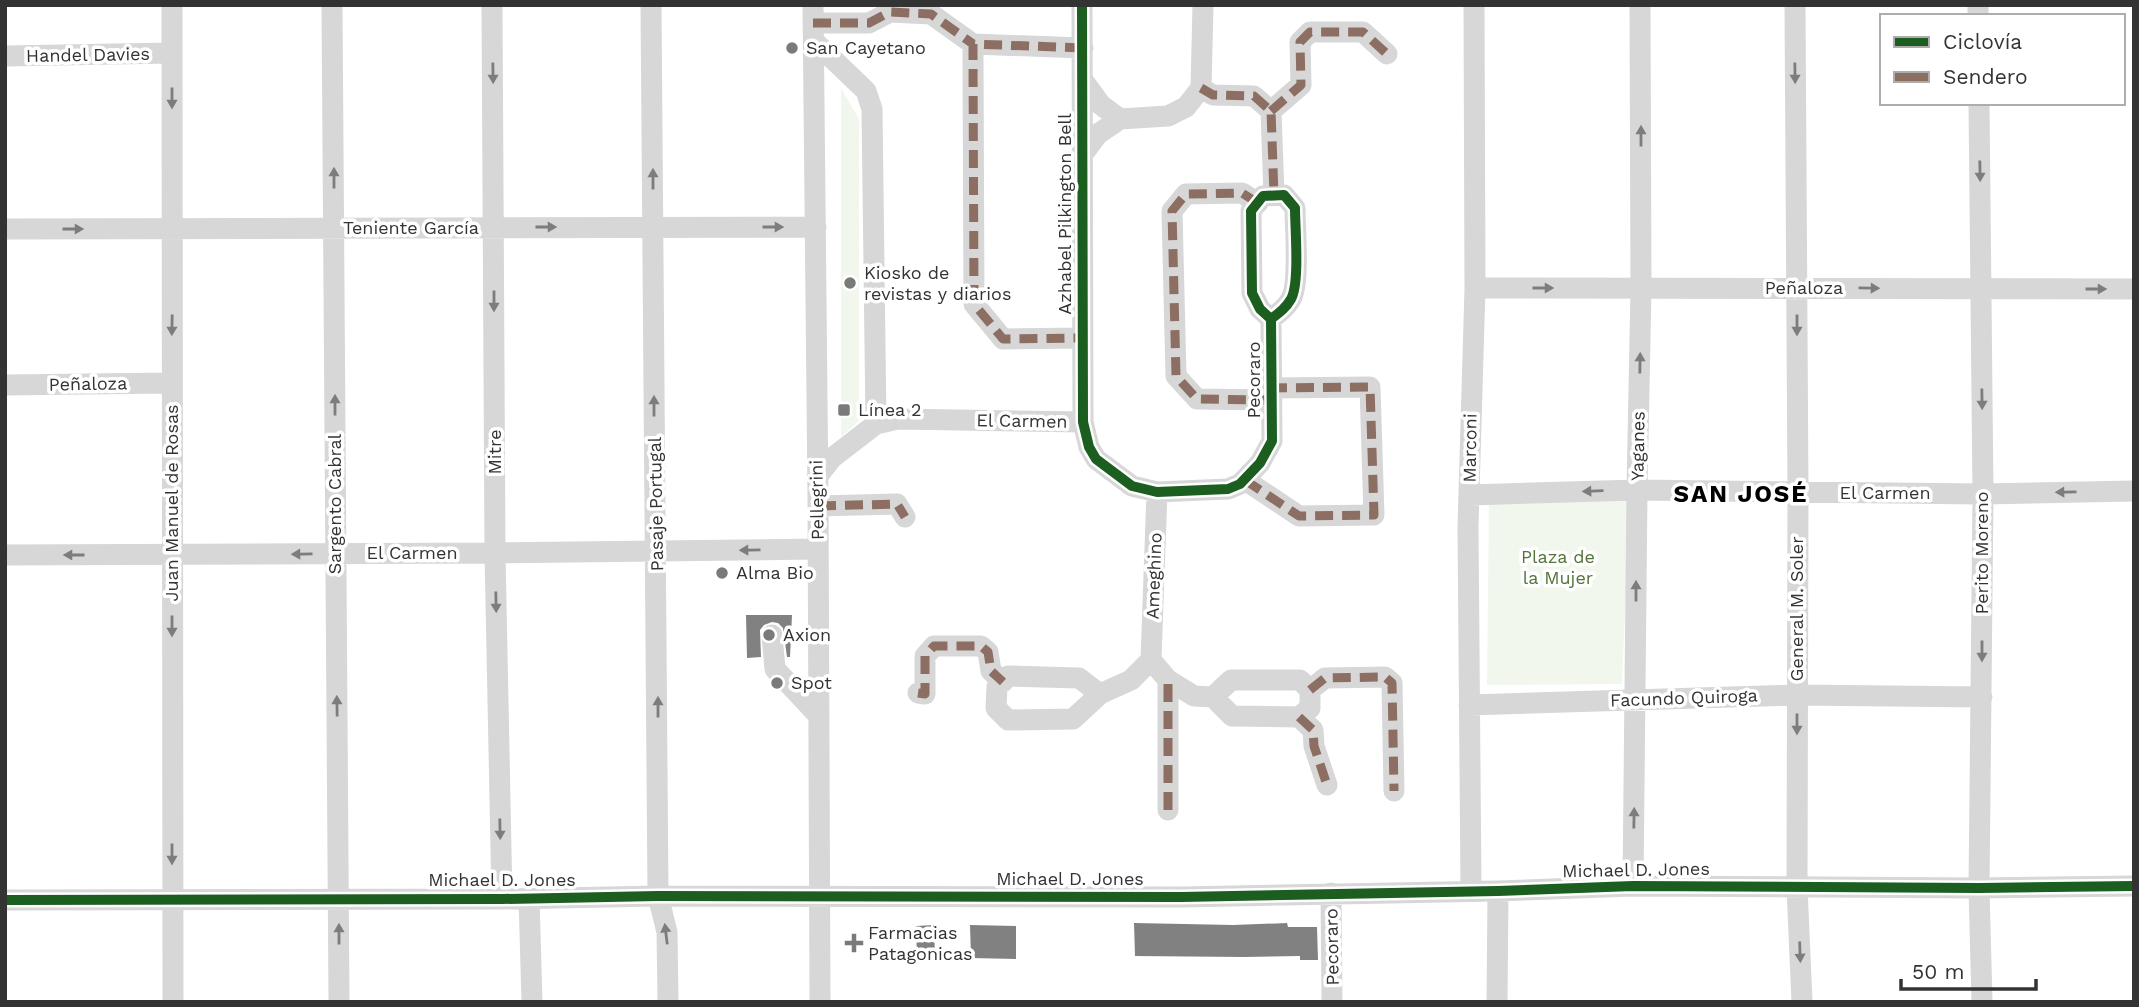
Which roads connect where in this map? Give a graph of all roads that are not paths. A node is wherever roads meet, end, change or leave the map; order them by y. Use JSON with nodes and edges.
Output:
{"nodes":[{"id":1,"x":172,"y":5,"type":"edge"},
{"id":2,"x":332,"y":5,"type":"edge"},
{"id":3,"x":492,"y":5,"type":"edge"},
{"id":4,"x":652,"y":5,"type":"edge"},
{"id":5,"x":1082,"y":5,"type":"edge"},
{"id":6,"x":1203,"y":5,"type":"edge"},
{"id":7,"x":1474,"y":5,"type":"edge"},
{"id":8,"x":1640,"y":5,"type":"edge"},
{"id":9,"x":1795,"y":5,"type":"edge"},
{"id":10,"x":813,"y":23,"type":"edge"},
{"id":11,"x":973,"y":44,"type":"junction"},
{"id":12,"x":1083,"y":48,"type":"junction"},
{"id":13,"x":172,"y":53,"type":"junction"},
{"id":14,"x":1387,"y":54,"type":"dead end"},
{"id":15,"x":5,"y":56,"type":"edge"},
{"id":16,"x":1082,"y":79,"type":"junction"},
{"id":17,"x":1201,"y":88,"type":"junction"},
{"id":18,"x":1979,"y":105,"type":"edge"},
{"id":19,"x":1271,"y":111,"type":"junction"},
{"id":20,"x":1120,"y":119,"type":"junction"},
{"id":21,"x":1083,"y":154,"type":"junction"},
{"id":22,"x":1266,"y":199,"type":"junction"},
{"id":23,"x":653,"y":227,"type":"junction"},
{"id":24,"x":816,"y":227,"type":"junction"},
{"id":25,"x":334,"y":228,"type":"junction"},
{"id":26,"x":494,"y":228,"type":"junction"},
{"id":27,"x":5,"y":229,"type":"edge"},
{"id":28,"x":173,"y":229,"type":"junction"},
{"id":29,"x":1797,"y":287,"type":"junction"},
{"id":30,"x":1475,"y":288,"type":"junction"},
{"id":31,"x":1642,"y":288,"type":"junction"},
{"id":32,"x":1981,"y":289,"type":"junction"},
{"id":33,"x":2134,"y":289,"type":"edge"},
{"id":34,"x":1271,"y":319,"type":"junction"},
{"id":35,"x":1083,"y":338,"type":"junction"},
{"id":36,"x":172,"y":383,"type":"junction"},
{"id":37,"x":5,"y":385,"type":"edge"},
{"id":38,"x":1272,"y":394,"type":"junction"},
{"id":39,"x":1083,"y":422,"type":"junction"},
{"id":40,"x":876,"y":424,"type":"junction"},
{"id":41,"x":817,"y":477,"type":"junction"},
{"id":42,"x":1245,"y":480,"type":"junction"},
{"id":43,"x":1637,"y":490,"type":"junction"},
{"id":44,"x":2134,"y":491,"type":"edge"},
{"id":45,"x":1157,"y":492,"type":"junction"},
{"id":46,"x":1798,"y":492,"type":"junction"},
{"id":47,"x":1983,"y":494,"type":"junction"},
{"id":48,"x":1469,"y":495,"type":"junction"},
{"id":49,"x":818,"y":506,"type":"junction"},
{"id":50,"x":905,"y":517,"type":"dead end"},
{"id":51,"x":818,"y":549,"type":"junction"},
{"id":52,"x":657,"y":551,"type":"junction"},
{"id":53,"x":335,"y":553,"type":"junction"},
{"id":54,"x":495,"y":553,"type":"junction"},
{"id":55,"x":5,"y":555,"type":"edge"},
{"id":56,"x":173,"y":555,"type":"junction"},
{"id":57,"x":772,"y":635,"type":"dead end"},
{"id":58,"x":1151,"y":660,"type":"junction"},
{"id":59,"x":1168,"y":680,"type":"junction"},
{"id":60,"x":1003,"y":682,"type":"junction"},
{"id":61,"x":1310,"y":690,"type":"junction"},
{"id":62,"x":918,"y":693,"type":"dead end"},
{"id":63,"x":1100,"y":694,"type":"junction"},
{"id":64,"x":1797,"y":695,"type":"junction"},
{"id":65,"x":1213,"y":697,"type":"junction"},
{"id":66,"x":1982,"y":697,"type":"junction"},
{"id":67,"x":1636,"y":700,"type":"junction"},
{"id":68,"x":1469,"y":705,"type":"junction"},
{"id":69,"x":818,"y":716,"type":"junction"},
{"id":70,"x":1299,"y":717,"type":"junction"},
{"id":71,"x":1327,"y":786,"type":"dead end"},
{"id":72,"x":1394,"y":791,"type":"dead end"},
{"id":73,"x":1168,"y":810,"type":"dead end"},
{"id":74,"x":1633,"y":886,"type":"junction"},
{"id":75,"x":2134,"y":886,"type":"edge"},
{"id":76,"x":1797,"y":887,"type":"junction"},
{"id":77,"x":1979,"y":888,"type":"junction"},
{"id":78,"x":1471,"y":890,"type":"junction"},
{"id":79,"x":1499,"y":891,"type":"junction"},
{"id":80,"x":1331,"y":893,"type":"junction"},
{"id":81,"x":658,"y":896,"type":"junction"},
{"id":82,"x":821,"y":897,"type":"junction"},
{"id":83,"x":172,"y":898,"type":"junction"},
{"id":84,"x":339,"y":898,"type":"junction"},
{"id":85,"x":529,"y":898,"type":"junction"},
{"id":86,"x":502,"y":899,"type":"junction"},
{"id":87,"x":5,"y":900,"type":"edge"},
{"id":88,"x":173,"y":1002,"type":"edge"},
{"id":89,"x":339,"y":1002,"type":"edge"},
{"id":90,"x":532,"y":1002,"type":"edge"},
{"id":91,"x":668,"y":1002,"type":"edge"},
{"id":92,"x":820,"y":1002,"type":"edge"},
{"id":93,"x":1332,"y":1002,"type":"edge"},
{"id":94,"x":1497,"y":1002,"type":"edge"},
{"id":95,"x":1802,"y":1002,"type":"edge"},
{"id":96,"x":1982,"y":1002,"type":"edge"}],
"edges":[{"from":1,"to":13,"type":"street","name":"Juan Manuel de Rosas"},
{"from":25,"to":2,"type":"street","name":"Sargento Cabral","one_way":true},
{"from":3,"to":26,"type":"street","name":"Mitre","one_way":true},
{"from":23,"to":4,"type":"street","name":"Pasaje Portugal","one_way":true},
{"from":5,"to":12,"type":"street","name":"Azhabel Pilkington Bell"},
{"from":6,"to":17,"type":"street"},
{"from":7,"to":30,"type":"street","name":"Marconi"},
{"from":31,"to":8,"type":"street","name":"Yaganes","one_way":true},
{"from":9,"to":29,"type":"street","name":"General M. Soler","one_way":true},
{"from":10,"to":11,"type":"street"},
{"from":10,"to":24,"type":"street","name":"Pellegrini"},
{"from":10,"to":40,"type":"street"},
{"from":11,"to":12,"type":"street"},
{"from":11,"to":35,"type":"street"},
{"from":12,"to":16,"type":"street","name":"Azhabel Pilkington Bell"},
{"from":13,"to":15,"type":"street","name":"Handel Davies"},
{"from":13,"to":28,"type":"street","name":"Juan Manuel de Rosas","one_way":true},
{"from":14,"to":19,"type":"street"},
{"from":16,"to":20,"type":"street"},
{"from":16,"to":21,"type":"street","name":"Azhabel Pilkington Bell"},
{"from":17,"to":19,"type":"street"},
{"from":17,"to":20,"type":"street"},
{"from":18,"to":32,"type":"street","name":"Perito Moreno","one_way":true},
{"from":19,"to":22,"type":"street"},
{"from":20,"to":21,"type":"street"},
{"from":21,"to":35,"type":"street","name":"Azhabel Pilkington Bell"},
{"from":22,"to":34,"type":"street","name":"Pecoraro"},
{"from":22,"to":34,"type":"street","name":"Pecoraro"},
{"from":22,"to":38,"type":"street"},
{"from":23,"to":24,"type":"street","name":"Teniente García","one_way":true},
{"from":26,"to":23,"type":"street","name":"Teniente García","one_way":true},
{"from":52,"to":23,"type":"street","name":"Pasaje Portugal","one_way":true},
{"from":24,"to":41,"type":"street","name":"Pellegrini"},
{"from":25,"to":26,"type":"street","name":"Teniente García"},
{"from":25,"to":28,"type":"street","name":"Teniente García"},
{"from":53,"to":25,"type":"street","name":"Sargento Cabral","one_way":true},
{"from":26,"to":54,"type":"street","name":"Mitre","one_way":true},
{"from":27,"to":28,"type":"street","name":"Teniente García","one_way":true},
{"from":28,"to":36,"type":"street","name":"Juan Manuel de Rosas","one_way":true},
{"from":29,"to":31,"type":"street","name":"Peñaloza"},
{"from":29,"to":32,"type":"street","name":"Peñaloza","one_way":true},
{"from":29,"to":46,"type":"street","name":"General M. Soler","one_way":true},
{"from":30,"to":31,"type":"street","name":"Peñaloza","one_way":true},
{"from":30,"to":48,"type":"street","name":"Marconi"},
{"from":43,"to":31,"type":"street","name":"Yaganes","one_way":true},
{"from":32,"to":33,"type":"street","name":"Peñaloza","one_way":true},
{"from":32,"to":47,"type":"street","name":"Perito Moreno","one_way":true},
{"from":34,"to":38,"type":"street","name":"Pecoraro"},
{"from":35,"to":39,"type":"street","name":"Azhabel Pilkington Bell"},
{"from":36,"to":37,"type":"street","name":"Peñaloza"},
{"from":36,"to":56,"type":"street","name":"Juan Manuel de Rosas"},
{"from":38,"to":42,"type":"street","name":"Pecoraro"},
{"from":38,"to":42,"type":"street"},
{"from":39,"to":40,"type":"street","name":"El Carmen"},
{"from":39,"to":45,"type":"street","name":"El Carmen"},
{"from":40,"to":41,"type":"street","name":"El Carmen"},
{"from":41,"to":49,"type":"street","name":"Pellegrini"},
{"from":42,"to":45,"type":"street","name":"El Carmen"},
{"from":43,"to":46,"type":"street","name":"El Carmen"},
{"from":43,"to":48,"type":"street","name":"El Carmen","one_way":true},
{"from":67,"to":43,"type":"street","name":"Yaganes","one_way":true},
{"from":44,"to":47,"type":"street","name":"El Carmen","one_way":true},
{"from":45,"to":58,"type":"street","name":"Ameghino"},
{"from":46,"to":47,"type":"street","name":"El Carmen"},
{"from":46,"to":64,"type":"street","name":"General M. Soler"},
{"from":47,"to":66,"type":"street","name":"Perito Moreno","one_way":true},
{"from":48,"to":68,"type":"street","name":"Marconi"},
{"from":49,"to":50,"type":"street"},
{"from":49,"to":51,"type":"street","name":"Pellegrini"},
{"from":51,"to":52,"type":"street","name":"El Carmen","one_way":true},
{"from":51,"to":69,"type":"street","name":"Pellegrini"},
{"from":52,"to":54,"type":"street","name":"El Carmen"},
{"from":81,"to":52,"type":"street","name":"Pasaje Portugal","one_way":true},
{"from":53,"to":54,"type":"street","name":"El Carmen"},
{"from":53,"to":56,"type":"street","name":"El Carmen","one_way":true},
{"from":84,"to":53,"type":"street","name":"Sargento Cabral","one_way":true},
{"from":54,"to":86,"type":"street","name":"Mitre","one_way":true},
{"from":56,"to":55,"type":"street","name":"El Carmen","one_way":true},
{"from":56,"to":83,"type":"street","name":"Juan Manuel de Rosas","one_way":true},
{"from":57,"to":69,"type":"street"},
{"from":58,"to":59,"type":"street"},
{"from":58,"to":63,"type":"street"},
{"from":59,"to":65,"type":"street"},
{"from":59,"to":73,"type":"street"},
{"from":60,"to":62,"type":"street"},
{"from":60,"to":63,"type":"street"},
{"from":60,"to":63,"type":"street"},
{"from":61,"to":65,"type":"street"},
{"from":61,"to":70,"type":"street"},
{"from":61,"to":72,"type":"street"},
{"from":64,"to":66,"type":"street","name":"Facundo Quiroga"},
{"from":64,"to":67,"type":"street","name":"Facundo Quiroga"},
{"from":64,"to":76,"type":"street","name":"General M. Soler","one_way":true},
{"from":65,"to":70,"type":"street"},
{"from":66,"to":77,"type":"street","name":"Perito Moreno"},
{"from":67,"to":68,"type":"street","name":"Facundo Quiroga"},
{"from":74,"to":67,"type":"street","name":"Yaganes","one_way":true},
{"from":68,"to":78,"type":"street","name":"Marconi"},
{"from":69,"to":82,"type":"street","name":"Pellegrini"},
{"from":70,"to":71,"type":"street"},
{"from":74,"to":76,"type":"street","name":"Michael D. Jones"},
{"from":74,"to":79,"type":"street","name":"Michael D. Jones"},
{"from":75,"to":77,"type":"street","name":"Michael D. Jones"},
{"from":76,"to":77,"type":"street","name":"Michael D. Jones"},
{"from":76,"to":95,"type":"street","name":"General M. Soler","one_way":true},
{"from":77,"to":96,"type":"street","name":"Perito Moreno"},
{"from":78,"to":79,"type":"street","name":"Michael D. Jones"},
{"from":78,"to":80,"type":"street","name":"Michael D. Jones"},
{"from":79,"to":94,"type":"street"},
{"from":80,"to":82,"type":"street","name":"Michael D. Jones"},
{"from":80,"to":93,"type":"street","name":"Pecoraro"},
{"from":81,"to":82,"type":"street","name":"Michael D. Jones"},
{"from":81,"to":85,"type":"street","name":"Michael D. Jones"},
{"from":91,"to":81,"type":"street","name":"Pasaje Portugal","one_way":true},
{"from":82,"to":92,"type":"street","name":"Pellegrini"},
{"from":83,"to":84,"type":"street","name":"Michael D. Jones"},
{"from":83,"to":87,"type":"street","name":"Michael D. Jones"},
{"from":83,"to":88,"type":"street","name":"Juan Manuel de Rosas"},
{"from":84,"to":86,"type":"street","name":"Michael D. Jones"},
{"from":89,"to":84,"type":"street","name":"Sargento Cabral","one_way":true},
{"from":85,"to":86,"type":"street","name":"Michael D. Jones"},
{"from":85,"to":90,"type":"street"}]}
